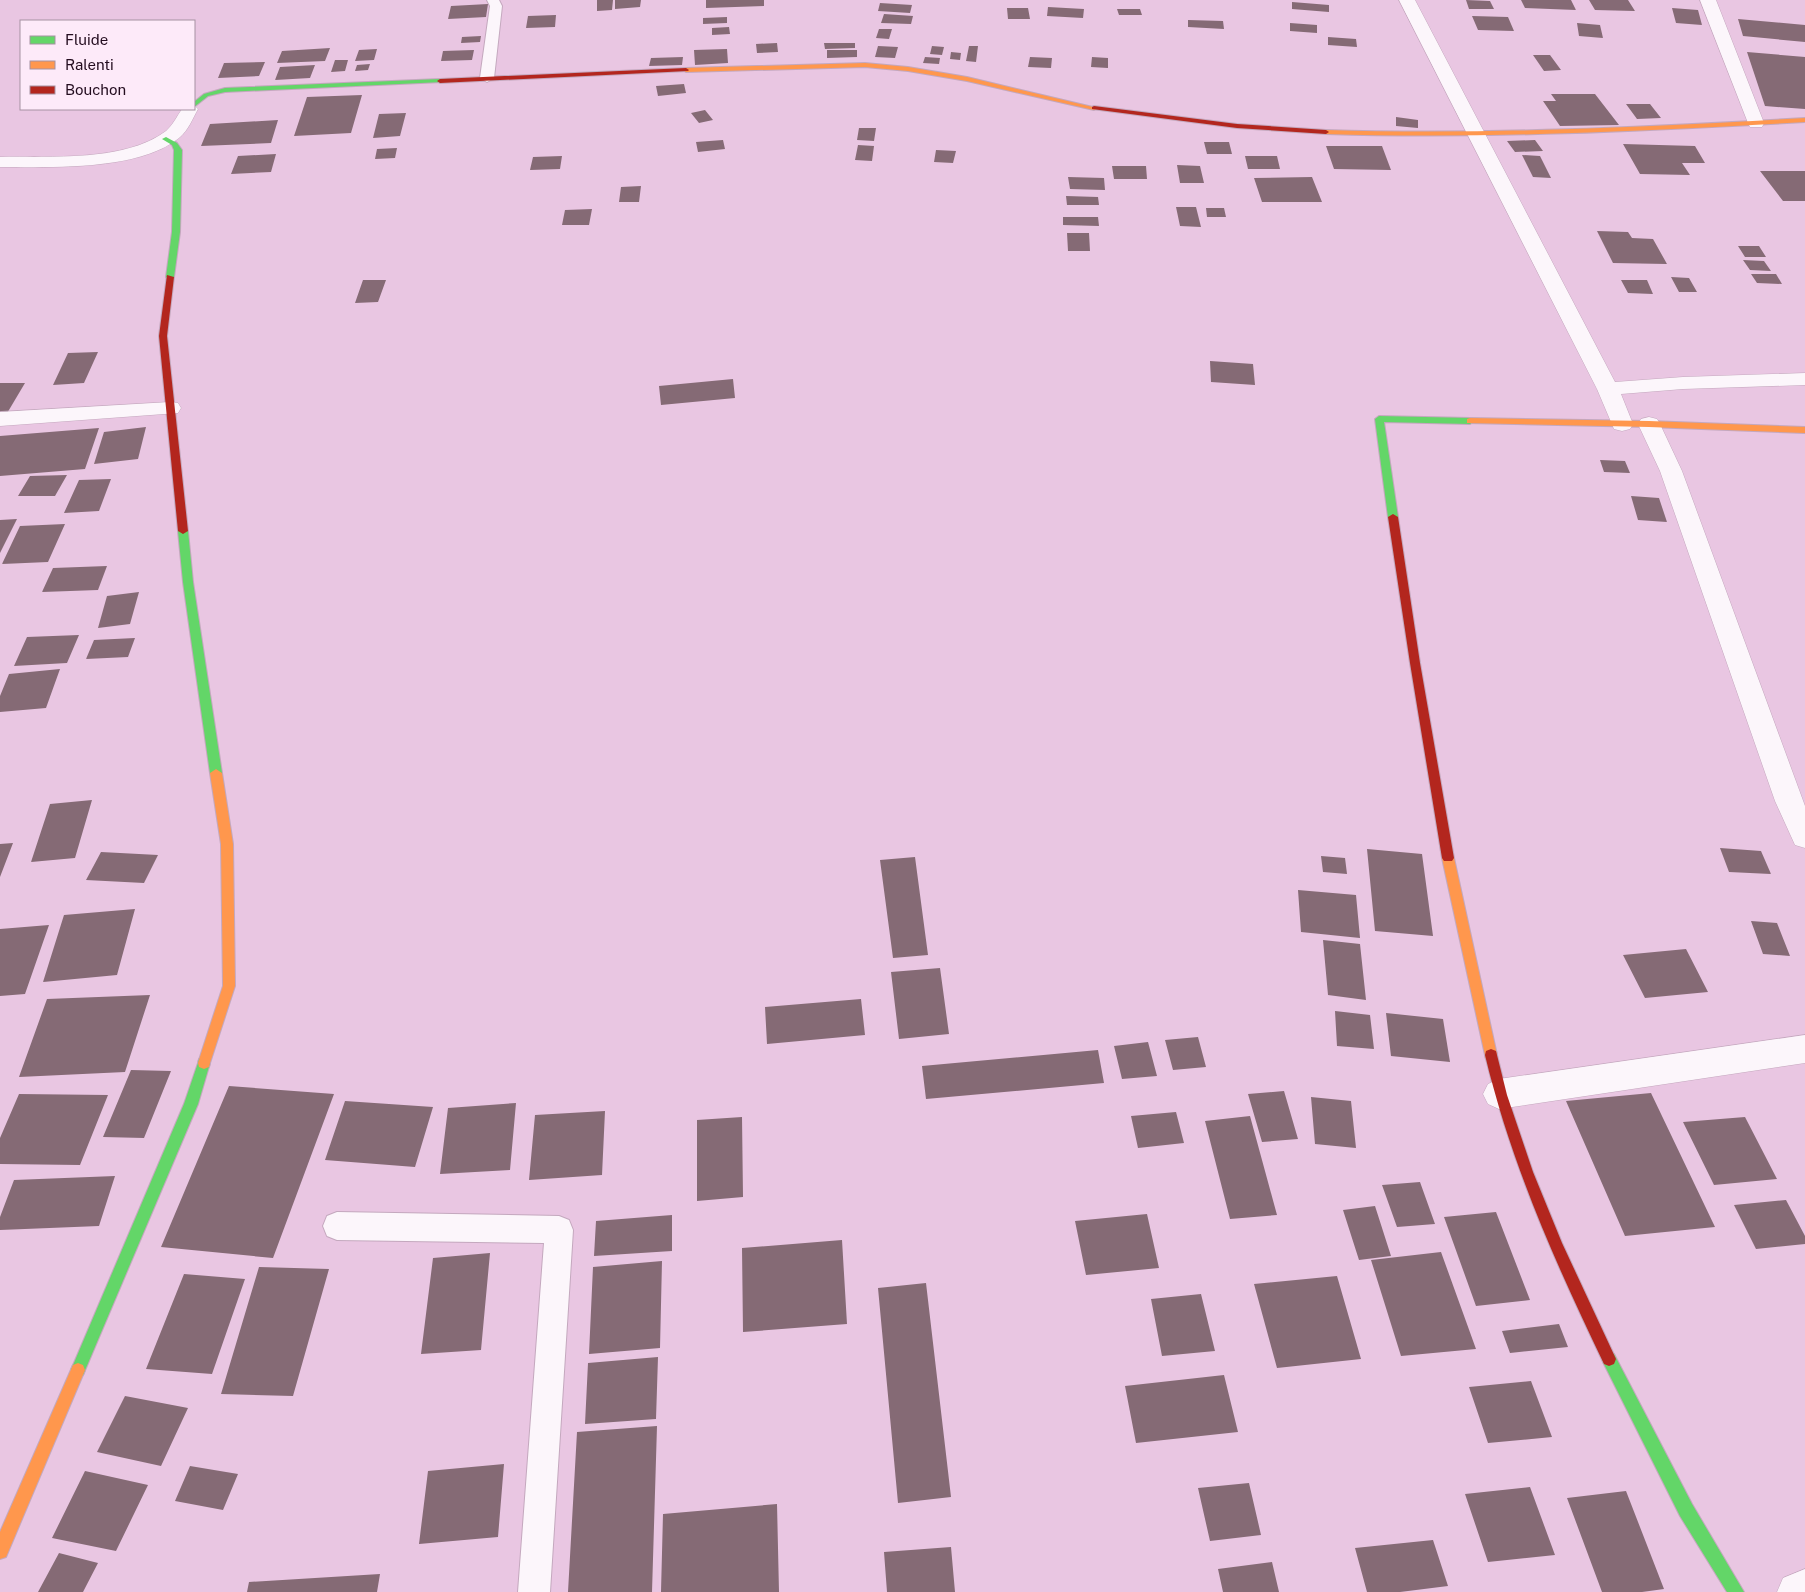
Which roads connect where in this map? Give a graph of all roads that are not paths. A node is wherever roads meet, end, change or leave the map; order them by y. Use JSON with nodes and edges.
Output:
{"nodes":[{"id":1,"x":493,"y":0,"type":"edge"},
{"id":2,"x":1407,"y":0,"type":"edge"},
{"id":3,"x":1708,"y":0,"type":"edge"},
{"id":4,"x":487,"y":78,"type":"junction"},
{"id":5,"x":195,"y":104,"type":"edge"},
{"id":6,"x":189,"y":110,"type":"edge"},
{"id":7,"x":1805,"y":120,"type":"edge"},
{"id":8,"x":1756,"y":123,"type":"junction"},
{"id":9,"x":1475,"y":132,"type":"junction"},
{"id":10,"x":166,"y":139,"type":"junction"},
{"id":11,"x":0,"y":162,"type":"edge"},
{"id":12,"x":1805,"y":379,"type":"edge"},
{"id":13,"x":1608,"y":389,"type":"junction"},
{"id":14,"x":170,"y":408,"type":"junction"},
{"id":15,"x":0,"y":419,"type":"edge"},
{"id":16,"x":1622,"y":424,"type":"junction"},
{"id":17,"x":1649,"y":424,"type":"junction"},
{"id":18,"x":1805,"y":430,"type":"edge"},
{"id":19,"x":1805,"y":837,"type":"edge"},
{"id":20,"x":1805,"y":1049,"type":"edge"},
{"id":21,"x":1498,"y":1094,"type":"junction"},
{"id":22,"x":337,"y":1226,"type":"dead end"},
{"id":23,"x":0,"y":1551,"type":"edge"},
{"id":24,"x":1805,"y":1589,"type":"edge"},
{"id":25,"x":534,"y":1592,"type":"edge"},
{"id":26,"x":1736,"y":1592,"type":"edge"},
{"id":27,"x":1796,"y":1592,"type":"edge"}],
"edges":[{"from":1,"to":4,"type":"lane"},
{"from":2,"to":9,"type":"street"},
{"from":3,"to":8,"type":"street"},
{"from":4,"to":5,"type":"street"},
{"from":4,"to":9,"type":"street"},
{"from":6,"to":10,"type":"street"},
{"from":7,"to":8,"type":"street"},
{"from":8,"to":9,"type":"street"},
{"from":9,"to":13,"type":"street"},
{"from":10,"to":11,"type":"street"},
{"from":10,"to":14,"type":"street"},
{"from":12,"to":13,"type":"street"},
{"from":13,"to":16,"type":"street"},
{"from":14,"to":15,"type":"street"},
{"from":14,"to":23,"type":"street"},
{"from":16,"to":17,"type":"street"},
{"from":16,"to":21,"type":"street"},
{"from":17,"to":18,"type":"street"},
{"from":17,"to":19,"type":"street"},
{"from":20,"to":21,"type":"street"},
{"from":21,"to":26,"type":"street"},
{"from":22,"to":25,"type":"lane"},
{"from":24,"to":27,"type":"street"}]}
